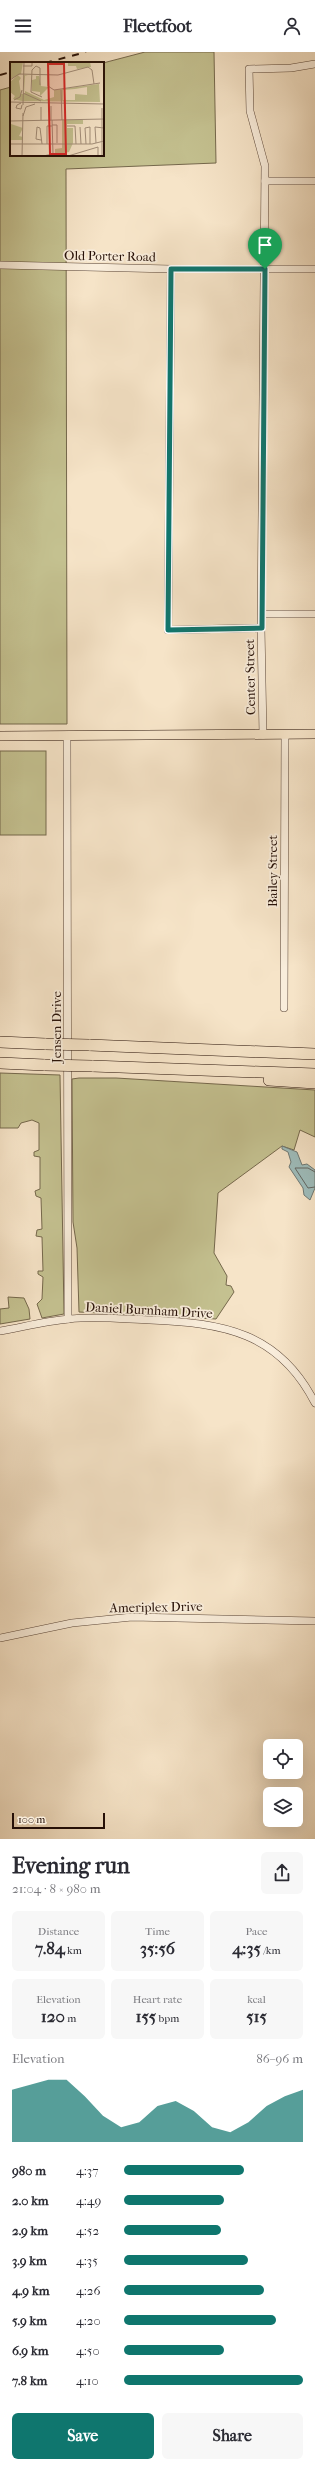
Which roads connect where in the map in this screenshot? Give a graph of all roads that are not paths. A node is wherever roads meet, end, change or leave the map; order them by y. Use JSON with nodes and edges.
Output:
{"nodes":[{"id":1,"x":315,"y":64,"type":"edge"},
{"id":2,"x":265,"y":181,"type":"junction"},
{"id":3,"x":315,"y":181,"type":"edge"},
{"id":4,"x":0,"y":265,"type":"edge"},
{"id":5,"x":171,"y":269,"type":"junction"},
{"id":6,"x":265,"y":269,"type":"junction"},
{"id":7,"x":315,"y":269,"type":"edge"},
{"id":8,"x":262,"y":614,"type":"junction"},
{"id":9,"x":315,"y":614,"type":"edge"},
{"id":10,"x":262,"y":628,"type":"junction"},
{"id":11,"x":285,"y":734,"type":"junction"},
{"id":12,"x":315,"y":734,"type":"edge"},
{"id":13,"x":66,"y":735,"type":"junction"},
{"id":14,"x":263,"y":735,"type":"junction"},
{"id":15,"x":0,"y":736,"type":"edge"},
{"id":16,"x":284,"y":1008,"type":"dead end"},
{"id":17,"x":0,"y":1042,"type":"edge"},
{"id":18,"x":315,"y":1054,"type":"edge"},
{"id":19,"x":0,"y":1063,"type":"edge"},
{"id":20,"x":109,"y":1067,"type":"junction"},
{"id":21,"x":315,"y":1074,"type":"edge"},
{"id":22,"x":315,"y":1083,"type":"edge"},
{"id":23,"x":68,"y":1319,"type":"junction"},
{"id":24,"x":0,"y":1331,"type":"edge"},
{"id":25,"x":315,"y":1403,"type":"edge"},
{"id":26,"x":315,"y":1621,"type":"edge"},
{"id":27,"x":0,"y":1638,"type":"edge"}],
"edges":[{"from":1,"to":2,"type":"street","name":"Center Street"},
{"from":2,"to":3,"type":"street"},
{"from":2,"to":6,"type":"street","name":"Center Street"},
{"from":4,"to":5,"type":"street","name":"Old Porter Road"},
{"from":5,"to":6,"type":"street","name":"Old Porter Road"},
{"from":5,"to":10,"type":"street"},
{"from":6,"to":7,"type":"street","name":"Old Porter Road"},
{"from":6,"to":8,"type":"street","name":"Center Street"},
{"from":8,"to":9,"type":"street"},
{"from":8,"to":10,"type":"street","name":"Center Street"},
{"from":10,"to":14,"type":"street","name":"Center Street"},
{"from":11,"to":12,"type":"main road"},
{"from":11,"to":14,"type":"main road"},
{"from":11,"to":16,"type":"street","name":"Bailey Street"},
{"from":13,"to":14,"type":"main road"},
{"from":13,"to":15,"type":"main road"},
{"from":13,"to":23,"type":"street","name":"Jensen Drive"},
{"from":17,"to":18,"type":"highway","bridge":true},
{"from":19,"to":20,"type":"highway","bridge":true},
{"from":20,"to":21,"type":"highway"},
{"from":20,"to":22,"type":"highway"},
{"from":23,"to":24,"type":"street","name":"Daniel Burnham Drive"},
{"from":23,"to":25,"type":"street","name":"Daniel Burnham Drive"},
{"from":26,"to":27,"type":"street","name":"Ameriplex Drive"}]}
